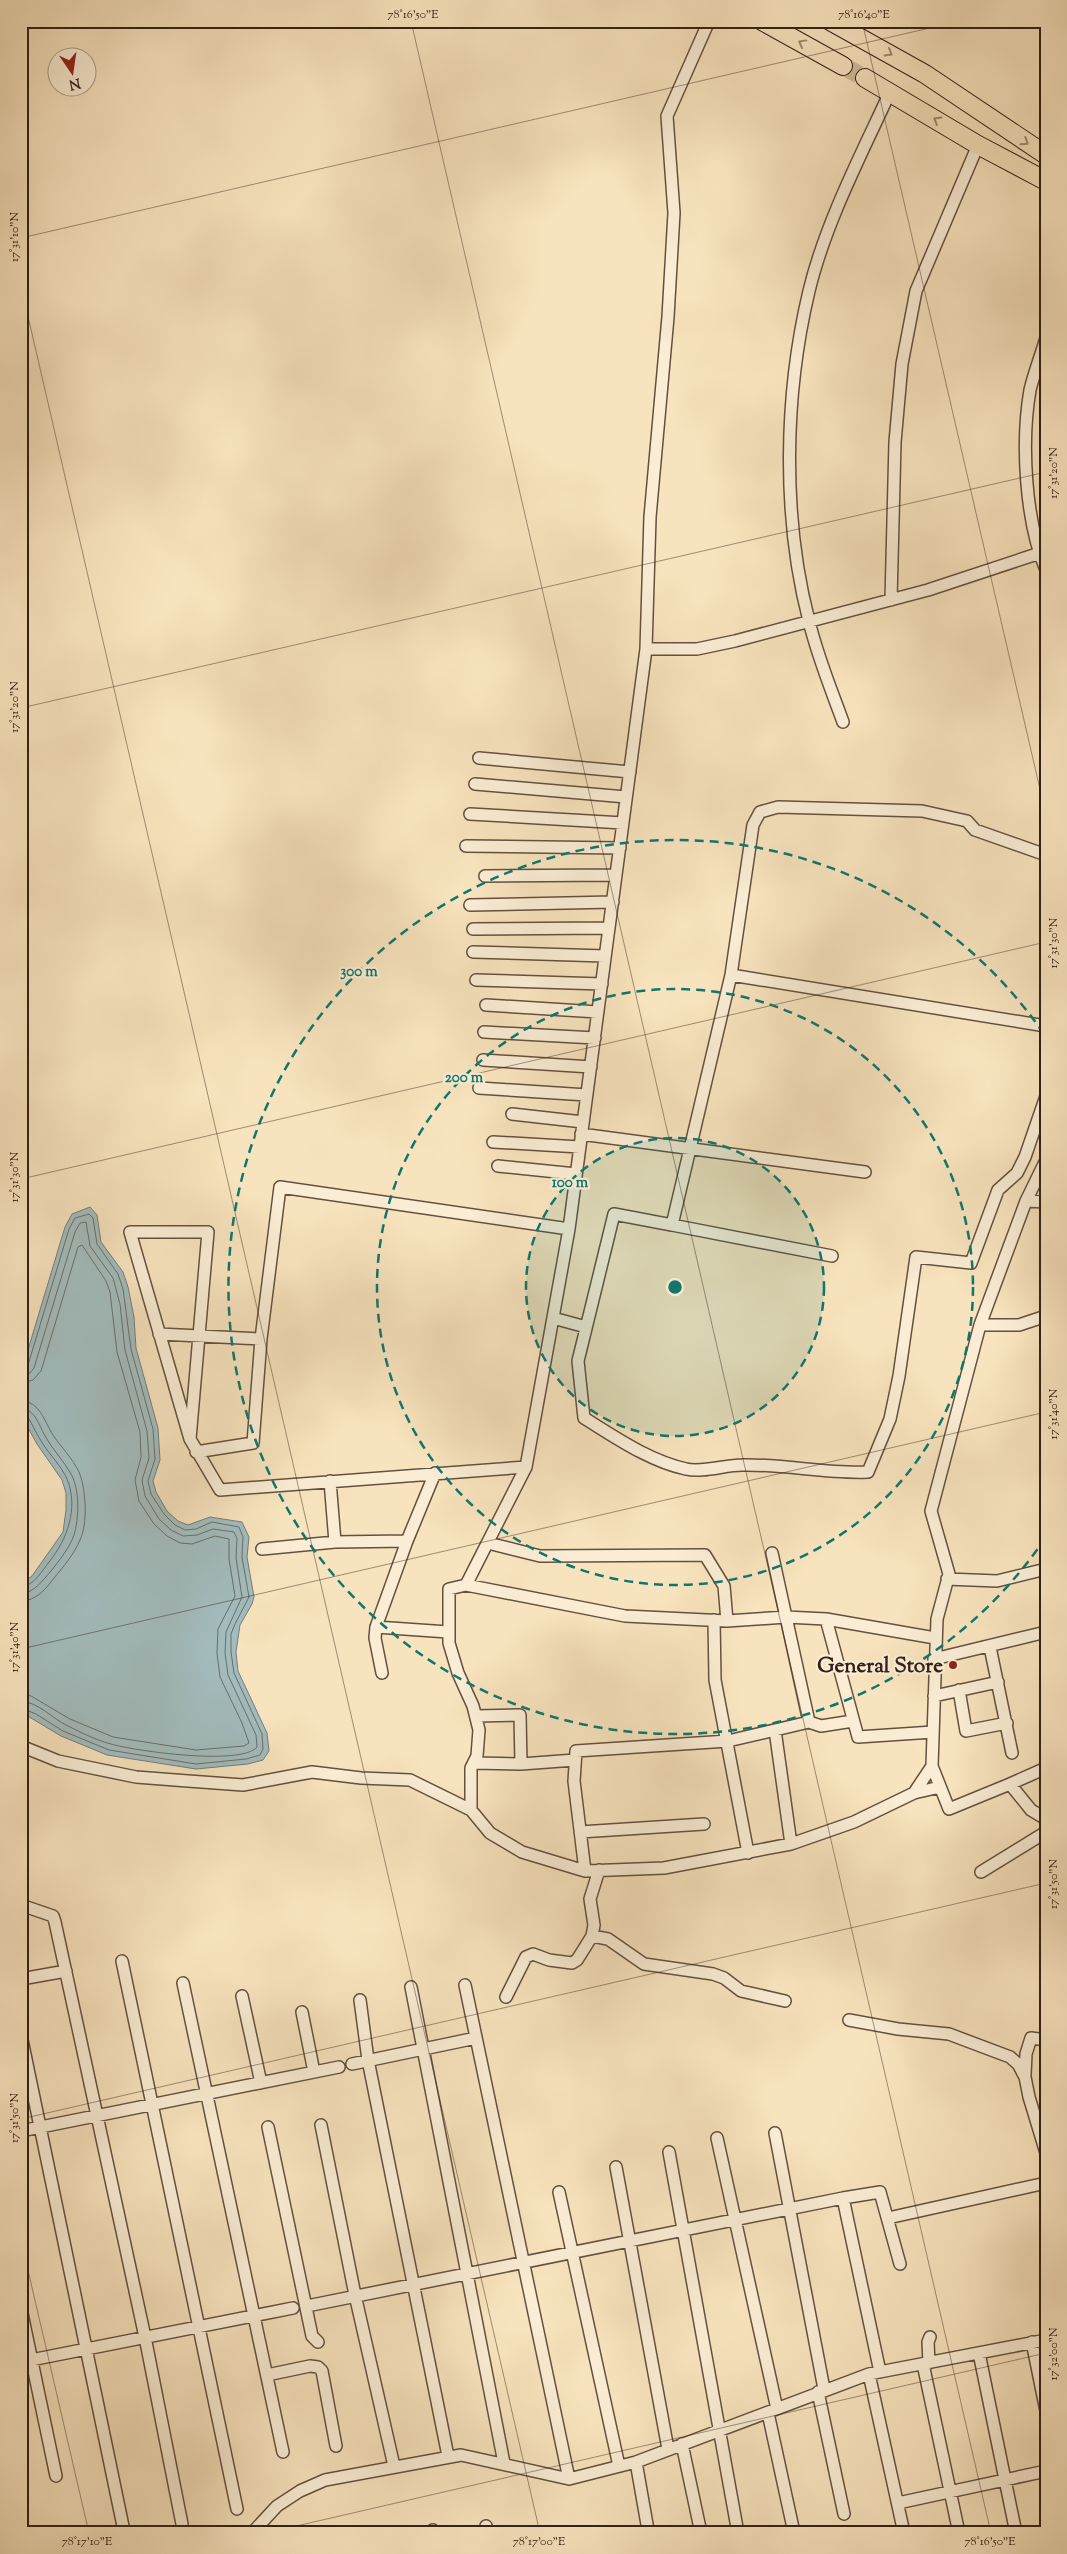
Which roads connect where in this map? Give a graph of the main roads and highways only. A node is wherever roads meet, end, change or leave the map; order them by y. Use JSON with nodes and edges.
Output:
{"nodes":[{"id":1,"x":762,"y":21,"type":"edge"},
{"id":2,"x":830,"y":21,"type":"edge"},
{"id":3,"x":843,"y":66,"type":"tunnel mouth"},
{"id":4,"x":864,"y":78,"type":"tunnel mouth"},
{"id":5,"x":1046,"y":155,"type":"edge"},
{"id":6,"x":1046,"y":181,"type":"edge"}],
"edges":[{"from":3,"to":1,"type":"highway","one_way":true},
{"from":2,"to":5,"type":"highway","one_way":true},
{"from":6,"to":4,"type":"highway","one_way":true}]}
